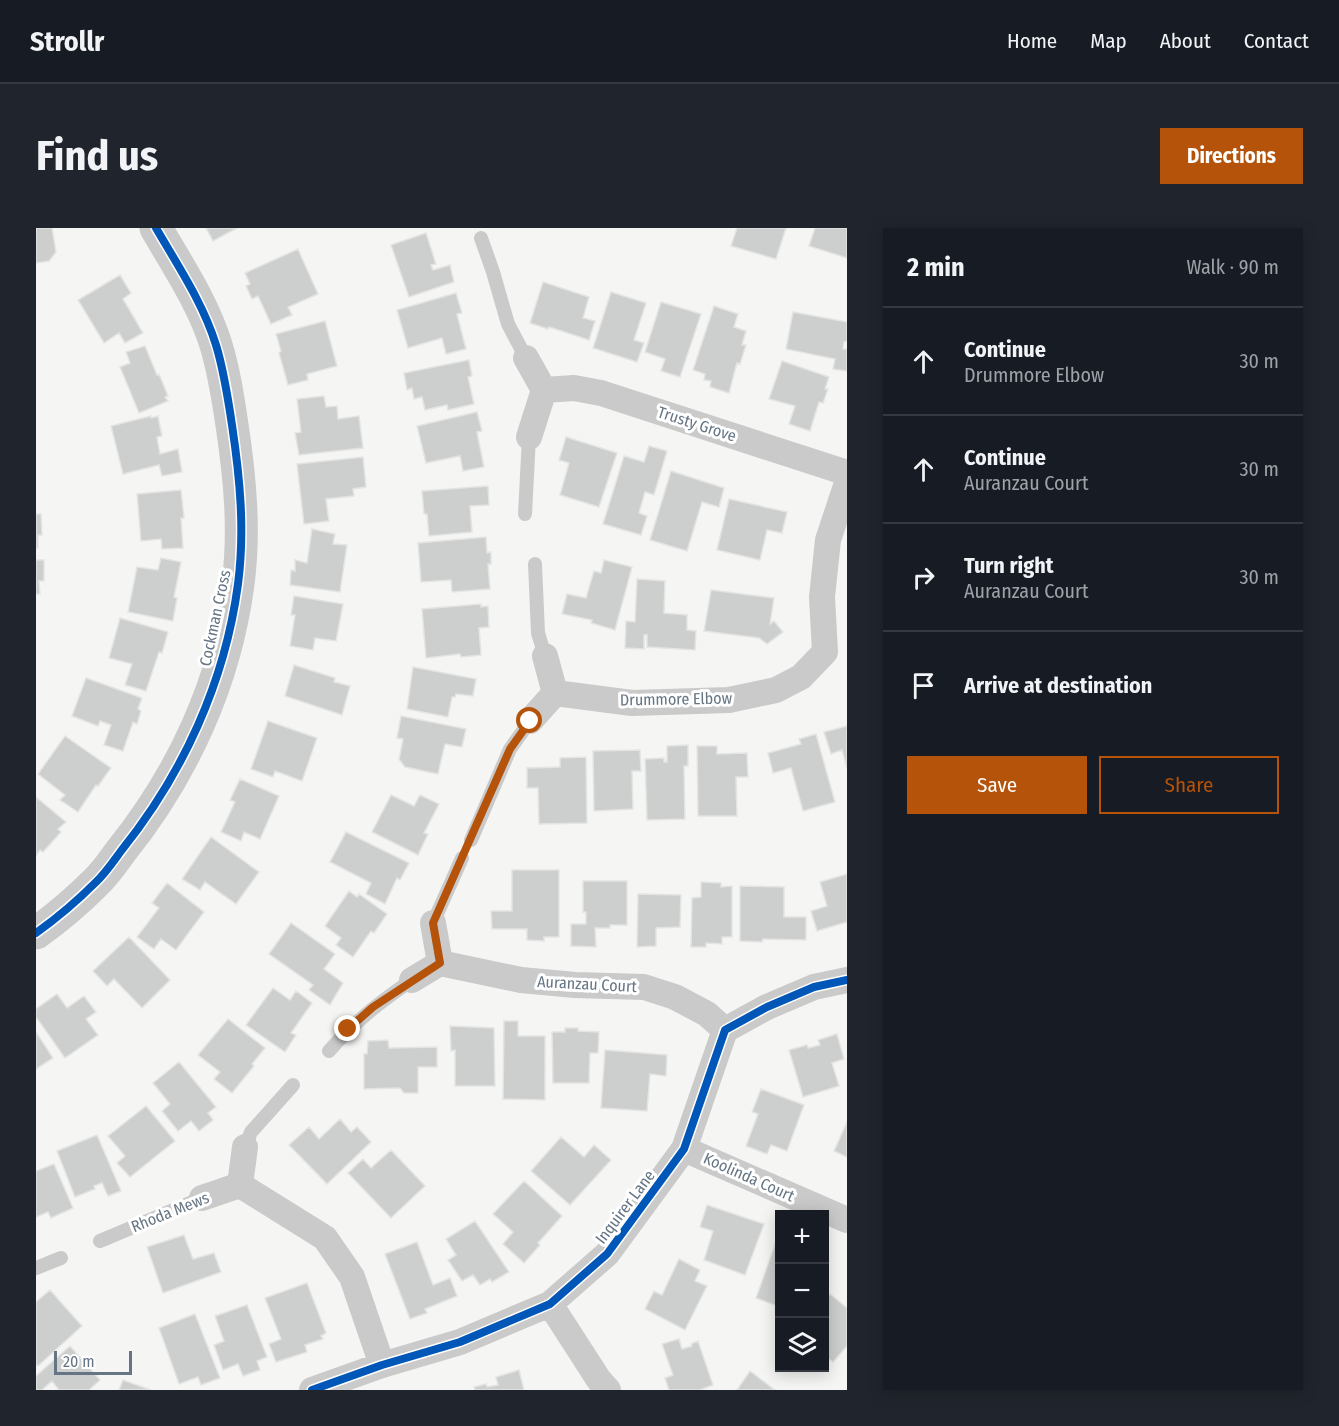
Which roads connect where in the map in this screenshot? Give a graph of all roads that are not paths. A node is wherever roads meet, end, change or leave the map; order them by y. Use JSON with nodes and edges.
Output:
{"nodes":[{"id":1,"x":156,"y":228,"type":"edge"},
{"id":2,"x":481,"y":238,"type":"dead end"},
{"id":3,"x":526,"y":358,"type":"joint"},
{"id":4,"x":544,"y":390,"type":"junction"},
{"id":5,"x":529,"y":437,"type":"joint"},
{"id":6,"x":847,"y":473,"type":"edge"},
{"id":7,"x":847,"y":483,"type":"edge"},
{"id":8,"x":525,"y":514,"type":"dead end"},
{"id":9,"x":535,"y":564,"type":"dead end"},
{"id":10,"x":836,"y":654,"type":"edge"},
{"id":11,"x":545,"y":656,"type":"joint"},
{"id":12,"x":555,"y":693,"type":"junction"},
{"id":13,"x":530,"y":721,"type":"joint"},
{"id":14,"x":471,"y":840,"type":"dead end"},
{"id":15,"x":462,"y":858,"type":"dead end"},
{"id":16,"x":433,"y":923,"type":"joint"},
{"id":17,"x":36,"y":933,"type":"edge"},
{"id":18,"x":440,"y":963,"type":"junction"},
{"id":19,"x":412,"y":980,"type":"joint"},
{"id":20,"x":847,"y":981,"type":"edge"},
{"id":21,"x":725,"y":1030,"type":"junction"},
{"id":22,"x":328,"y":1051,"type":"dead end"},
{"id":23,"x":293,"y":1085,"type":"dead end"},
{"id":24,"x":245,"y":1147,"type":"joint"},
{"id":25,"x":684,"y":1149,"type":"junction"},
{"id":26,"x":240,"y":1185,"type":"junction"},
{"id":27,"x":202,"y":1198,"type":"joint"},
{"id":28,"x":847,"y":1220,"type":"edge"},
{"id":29,"x":100,"y":1241,"type":"dead end"},
{"id":30,"x":61,"y":1258,"type":"dead end"},
{"id":31,"x":36,"y":1268,"type":"edge"},
{"id":32,"x":550,"y":1304,"type":"junction"},
{"id":33,"x":382,"y":1365,"type":"junction"},
{"id":34,"x":312,"y":1390,"type":"edge"},
{"id":35,"x":608,"y":1390,"type":"edge"}],
"edges":[{"from":1,"to":17,"type":"street","name":"Cockman Cross"},
{"from":2,"to":3,"type":"lane"},
{"from":3,"to":4,"type":"street"},
{"from":4,"to":5,"type":"street"},
{"from":4,"to":6,"type":"street","name":"Trusty Grove"},
{"from":5,"to":8,"type":"lane"},
{"from":7,"to":10,"type":"street","name":"Drummore Elbow"},
{"from":9,"to":11,"type":"lane"},
{"from":10,"to":12,"type":"street","name":"Drummore Elbow"},
{"from":11,"to":12,"type":"street"},
{"from":12,"to":13,"type":"street"},
{"from":13,"to":14,"type":"lane"},
{"from":15,"to":16,"type":"lane"},
{"from":16,"to":18,"type":"street"},
{"from":18,"to":19,"type":"street"},
{"from":18,"to":21,"type":"street","name":"Auranzau Court"},
{"from":19,"to":22,"type":"lane"},
{"from":20,"to":21,"type":"street"},
{"from":21,"to":25,"type":"street","name":"Inquirer Lane"},
{"from":23,"to":24,"type":"lane"},
{"from":24,"to":26,"type":"street"},
{"from":25,"to":28,"type":"street","name":"Koolinda Court"},
{"from":25,"to":32,"type":"street","name":"Inquirer Lane"},
{"from":26,"to":27,"type":"street","name":"Rhoda Mews"},
{"from":26,"to":33,"type":"street"},
{"from":27,"to":29,"type":"lane","name":"Rhoda Mews"},
{"from":30,"to":31,"type":"lane"},
{"from":32,"to":33,"type":"street","name":"Inquirer Lane"},
{"from":32,"to":35,"type":"street"},
{"from":33,"to":34,"type":"street","name":"Inquirer Lane"}]}
